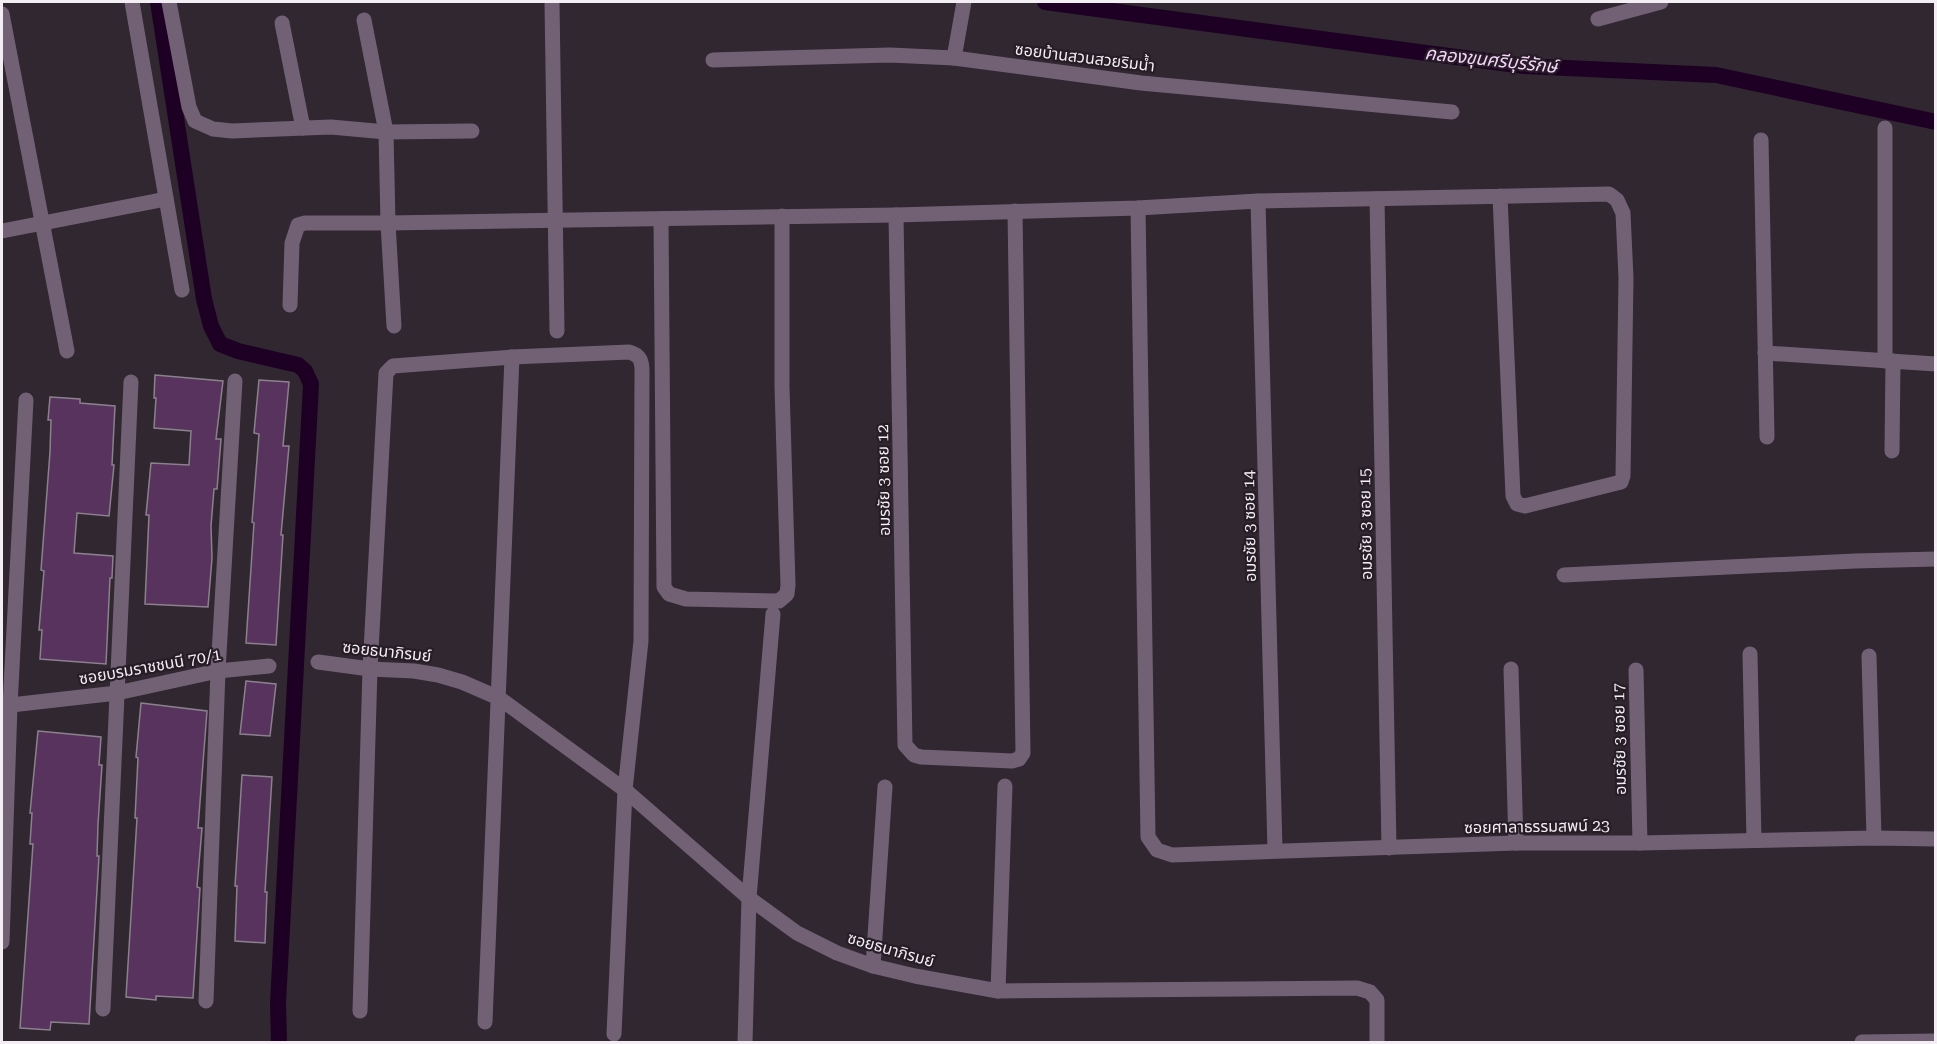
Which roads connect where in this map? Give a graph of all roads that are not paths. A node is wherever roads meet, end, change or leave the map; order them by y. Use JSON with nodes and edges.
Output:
{"nodes":[{"id":1,"x":132,"y":2,"type":"edge"},
{"id":2,"x":168,"y":2,"type":"edge"},
{"id":3,"x":552,"y":2,"type":"edge"},
{"id":4,"x":964,"y":2,"type":"edge"},
{"id":5,"x":1661,"y":2,"type":"edge"},
{"id":6,"x":2,"y":14,"type":"edge"},
{"id":7,"x":1598,"y":19,"type":"dead end"},
{"id":8,"x":364,"y":20,"type":"dead end"},
{"id":9,"x":282,"y":23,"type":"dead end"},
{"id":10,"x":954,"y":58,"type":"junction"},
{"id":11,"x":713,"y":60,"type":"dead end"},
{"id":12,"x":1452,"y":112,"type":"dead end"},
{"id":13,"x":303,"y":128,"type":"junction"},
{"id":14,"x":1885,"y":128,"type":"dead end"},
{"id":15,"x":472,"y":131,"type":"dead end"},
{"id":16,"x":386,"y":132,"type":"junction"},
{"id":17,"x":1761,"y":140,"type":"dead end"},
{"id":18,"x":1500,"y":196,"type":"junction"},
{"id":19,"x":166,"y":199,"type":"junction"},
{"id":20,"x":1377,"y":199,"type":"junction"},
{"id":21,"x":1258,"y":201,"type":"junction"},
{"id":22,"x":1138,"y":208,"type":"junction"},
{"id":23,"x":1015,"y":211,"type":"junction"},
{"id":24,"x":896,"y":215,"type":"junction"},
{"id":25,"x":782,"y":216,"type":"junction"},
{"id":26,"x":661,"y":219,"type":"junction"},
{"id":27,"x":555,"y":220,"type":"junction"},
{"id":28,"x":42,"y":222,"type":"junction"},
{"id":29,"x":388,"y":223,"type":"junction"},
{"id":30,"x":2,"y":231,"type":"edge"},
{"id":31,"x":182,"y":290,"type":"dead end"},
{"id":32,"x":290,"y":305,"type":"dead end"},
{"id":33,"x":394,"y":326,"type":"dead end"},
{"id":34,"x":557,"y":332,"type":"dead end"},
{"id":35,"x":67,"y":351,"type":"dead end"},
{"id":36,"x":1765,"y":353,"type":"junction"},
{"id":37,"x":512,"y":357,"type":"junction"},
{"id":38,"x":1889,"y":361,"type":"junction"},
{"id":39,"x":1935,"y":364,"type":"edge"},
{"id":40,"x":235,"y":381,"type":"dead end"},
{"id":41,"x":131,"y":382,"type":"dead end"},
{"id":42,"x":26,"y":400,"type":"dead end"},
{"id":43,"x":1767,"y":437,"type":"dead end"},
{"id":44,"x":1892,"y":451,"type":"dead end"},
{"id":45,"x":1935,"y":559,"type":"edge"},
{"id":46,"x":1564,"y":575,"type":"dead end"},
{"id":47,"x":773,"y":614,"type":"dead end"},
{"id":48,"x":1750,"y":654,"type":"dead end"},
{"id":49,"x":1869,"y":656,"type":"dead end"},
{"id":50,"x":318,"y":662,"type":"dead end"},
{"id":51,"x":269,"y":666,"type":"dead end"},
{"id":52,"x":370,"y":669,"type":"junction"},
{"id":53,"x":1511,"y":669,"type":"dead end"},
{"id":54,"x":1636,"y":670,"type":"dead end"},
{"id":55,"x":218,"y":671,"type":"junction"},
{"id":56,"x":117,"y":693,"type":"junction"},
{"id":57,"x":499,"y":698,"type":"junction"},
{"id":58,"x":6,"y":706,"type":"edge"},
{"id":59,"x":1005,"y":786,"type":"dead end"},
{"id":60,"x":885,"y":787,"type":"dead end"},
{"id":61,"x":625,"y":790,"type":"junction"},
{"id":62,"x":1874,"y":838,"type":"junction"},
{"id":63,"x":1935,"y":839,"type":"edge"},
{"id":64,"x":1754,"y":840,"type":"junction"},
{"id":65,"x":1516,"y":843,"type":"junction"},
{"id":66,"x":1640,"y":843,"type":"junction"},
{"id":67,"x":1389,"y":848,"type":"junction"},
{"id":68,"x":1275,"y":850,"type":"junction"},
{"id":69,"x":749,"y":898,"type":"junction"},
{"id":70,"x":2,"y":942,"type":"edge"},
{"id":71,"x":873,"y":966,"type":"junction"},
{"id":72,"x":998,"y":991,"type":"junction"},
{"id":73,"x":206,"y":1001,"type":"dead end"},
{"id":74,"x":103,"y":1009,"type":"dead end"},
{"id":75,"x":360,"y":1011,"type":"dead end"},
{"id":76,"x":485,"y":1022,"type":"dead end"},
{"id":77,"x":614,"y":1034,"type":"dead end"},
{"id":78,"x":1935,"y":1041,"type":"edge"},
{"id":79,"x":745,"y":1042,"type":"edge"},
{"id":80,"x":1377,"y":1042,"type":"edge"},
{"id":81,"x":1862,"y":1042,"type":"edge"}],
"edges":[{"from":1,"to":19,"type":"street"},
{"from":2,"to":13,"type":"street"},
{"from":3,"to":27,"type":"street"},
{"from":4,"to":10,"type":"street"},
{"from":5,"to":7,"type":"street"},
{"from":6,"to":28,"type":"street"},
{"from":8,"to":16,"type":"street"},
{"from":9,"to":13,"type":"street"},
{"from":10,"to":11,"type":"street","name":"ซอยบ้านสวนสวยริมน้ำ"},
{"from":10,"to":12,"type":"street","name":"ซอยบ้านสวนสวยริมน้ำ"},
{"from":13,"to":16,"type":"street"},
{"from":14,"to":38,"type":"street"},
{"from":15,"to":16,"type":"street"},
{"from":16,"to":29,"type":"street"},
{"from":17,"to":36,"type":"street"},
{"from":18,"to":18,"type":"street"},
{"from":18,"to":20,"type":"street"},
{"from":19,"to":28,"type":"street"},
{"from":19,"to":31,"type":"street"},
{"from":20,"to":21,"type":"street"},
{"from":20,"to":67,"type":"street","name":"อมรชัย 3 ซอย 15"},
{"from":21,"to":22,"type":"street"},
{"from":21,"to":68,"type":"street","name":"อมรชัย 3 ซอย 14"},
{"from":22,"to":23,"type":"street"},
{"from":22,"to":68,"type":"street","name":"ซอยศาลาธรรมสพน์ 23"},
{"from":23,"to":24,"type":"street"},
{"from":23,"to":24,"type":"street","name":"อมรชัย 3 ซอย 12"},
{"from":24,"to":25,"type":"street"},
{"from":25,"to":26,"type":"street"},
{"from":25,"to":26,"type":"street"},
{"from":26,"to":27,"type":"street"},
{"from":27,"to":29,"type":"street"},
{"from":27,"to":34,"type":"street"},
{"from":28,"to":30,"type":"street"},
{"from":28,"to":35,"type":"street"},
{"from":29,"to":32,"type":"street"},
{"from":29,"to":33,"type":"street"},
{"from":36,"to":38,"type":"street"},
{"from":36,"to":43,"type":"street"},
{"from":37,"to":52,"type":"street"},
{"from":37,"to":57,"type":"street"},
{"from":37,"to":61,"type":"street"},
{"from":38,"to":39,"type":"street"},
{"from":38,"to":44,"type":"street"},
{"from":40,"to":55,"type":"street"},
{"from":41,"to":56,"type":"street"},
{"from":42,"to":58,"type":"street"},
{"from":45,"to":46,"type":"street"},
{"from":47,"to":69,"type":"street"},
{"from":48,"to":64,"type":"street"},
{"from":49,"to":62,"type":"street"},
{"from":50,"to":52,"type":"street","name":"ซอยธนาภิรมย์"},
{"from":51,"to":55,"type":"street","name":"ซอยบรมราชชนนี 70/1"},
{"from":52,"to":57,"type":"street","name":"ซอยธนาภิรมย์"},
{"from":52,"to":75,"type":"street"},
{"from":53,"to":65,"type":"street"},
{"from":54,"to":66,"type":"street","name":"อมรชัย 3 ซอย 17"},
{"from":55,"to":56,"type":"street","name":"ซอยบรมราชชนนี 70/1"},
{"from":55,"to":73,"type":"street"},
{"from":56,"to":58,"type":"street","name":"ซอยบรมราชชนนี 70/1"},
{"from":56,"to":74,"type":"street"},
{"from":57,"to":61,"type":"street","name":"ซอยธนาภิรมย์"},
{"from":57,"to":76,"type":"street"},
{"from":58,"to":70,"type":"street"},
{"from":59,"to":72,"type":"street"},
{"from":60,"to":71,"type":"street"},
{"from":61,"to":69,"type":"street","name":"ซอยธนาภิรมย์"},
{"from":61,"to":77,"type":"street"},
{"from":62,"to":63,"type":"street","name":"ซอยศาลาธรรมสพน์ 23"},
{"from":62,"to":64,"type":"street","name":"ซอยศาลาธรรมสพน์ 23"},
{"from":64,"to":66,"type":"street","name":"ซอยศาลาธรรมสพน์ 23"},
{"from":65,"to":66,"type":"street","name":"ซอยศาลาธรรมสพน์ 23"},
{"from":65,"to":67,"type":"street","name":"ซอยศาลาธรรมสพน์ 23"},
{"from":67,"to":68,"type":"street","name":"ซอยศาลาธรรมสพน์ 23"},
{"from":69,"to":71,"type":"street","name":"ซอยธนาภิรมย์"},
{"from":69,"to":79,"type":"street"},
{"from":71,"to":72,"type":"street","name":"ซอยธนาภิรมย์"},
{"from":72,"to":80,"type":"street","name":"ซอยธนาภิรมย์"},
{"from":78,"to":81,"type":"street"}]}
